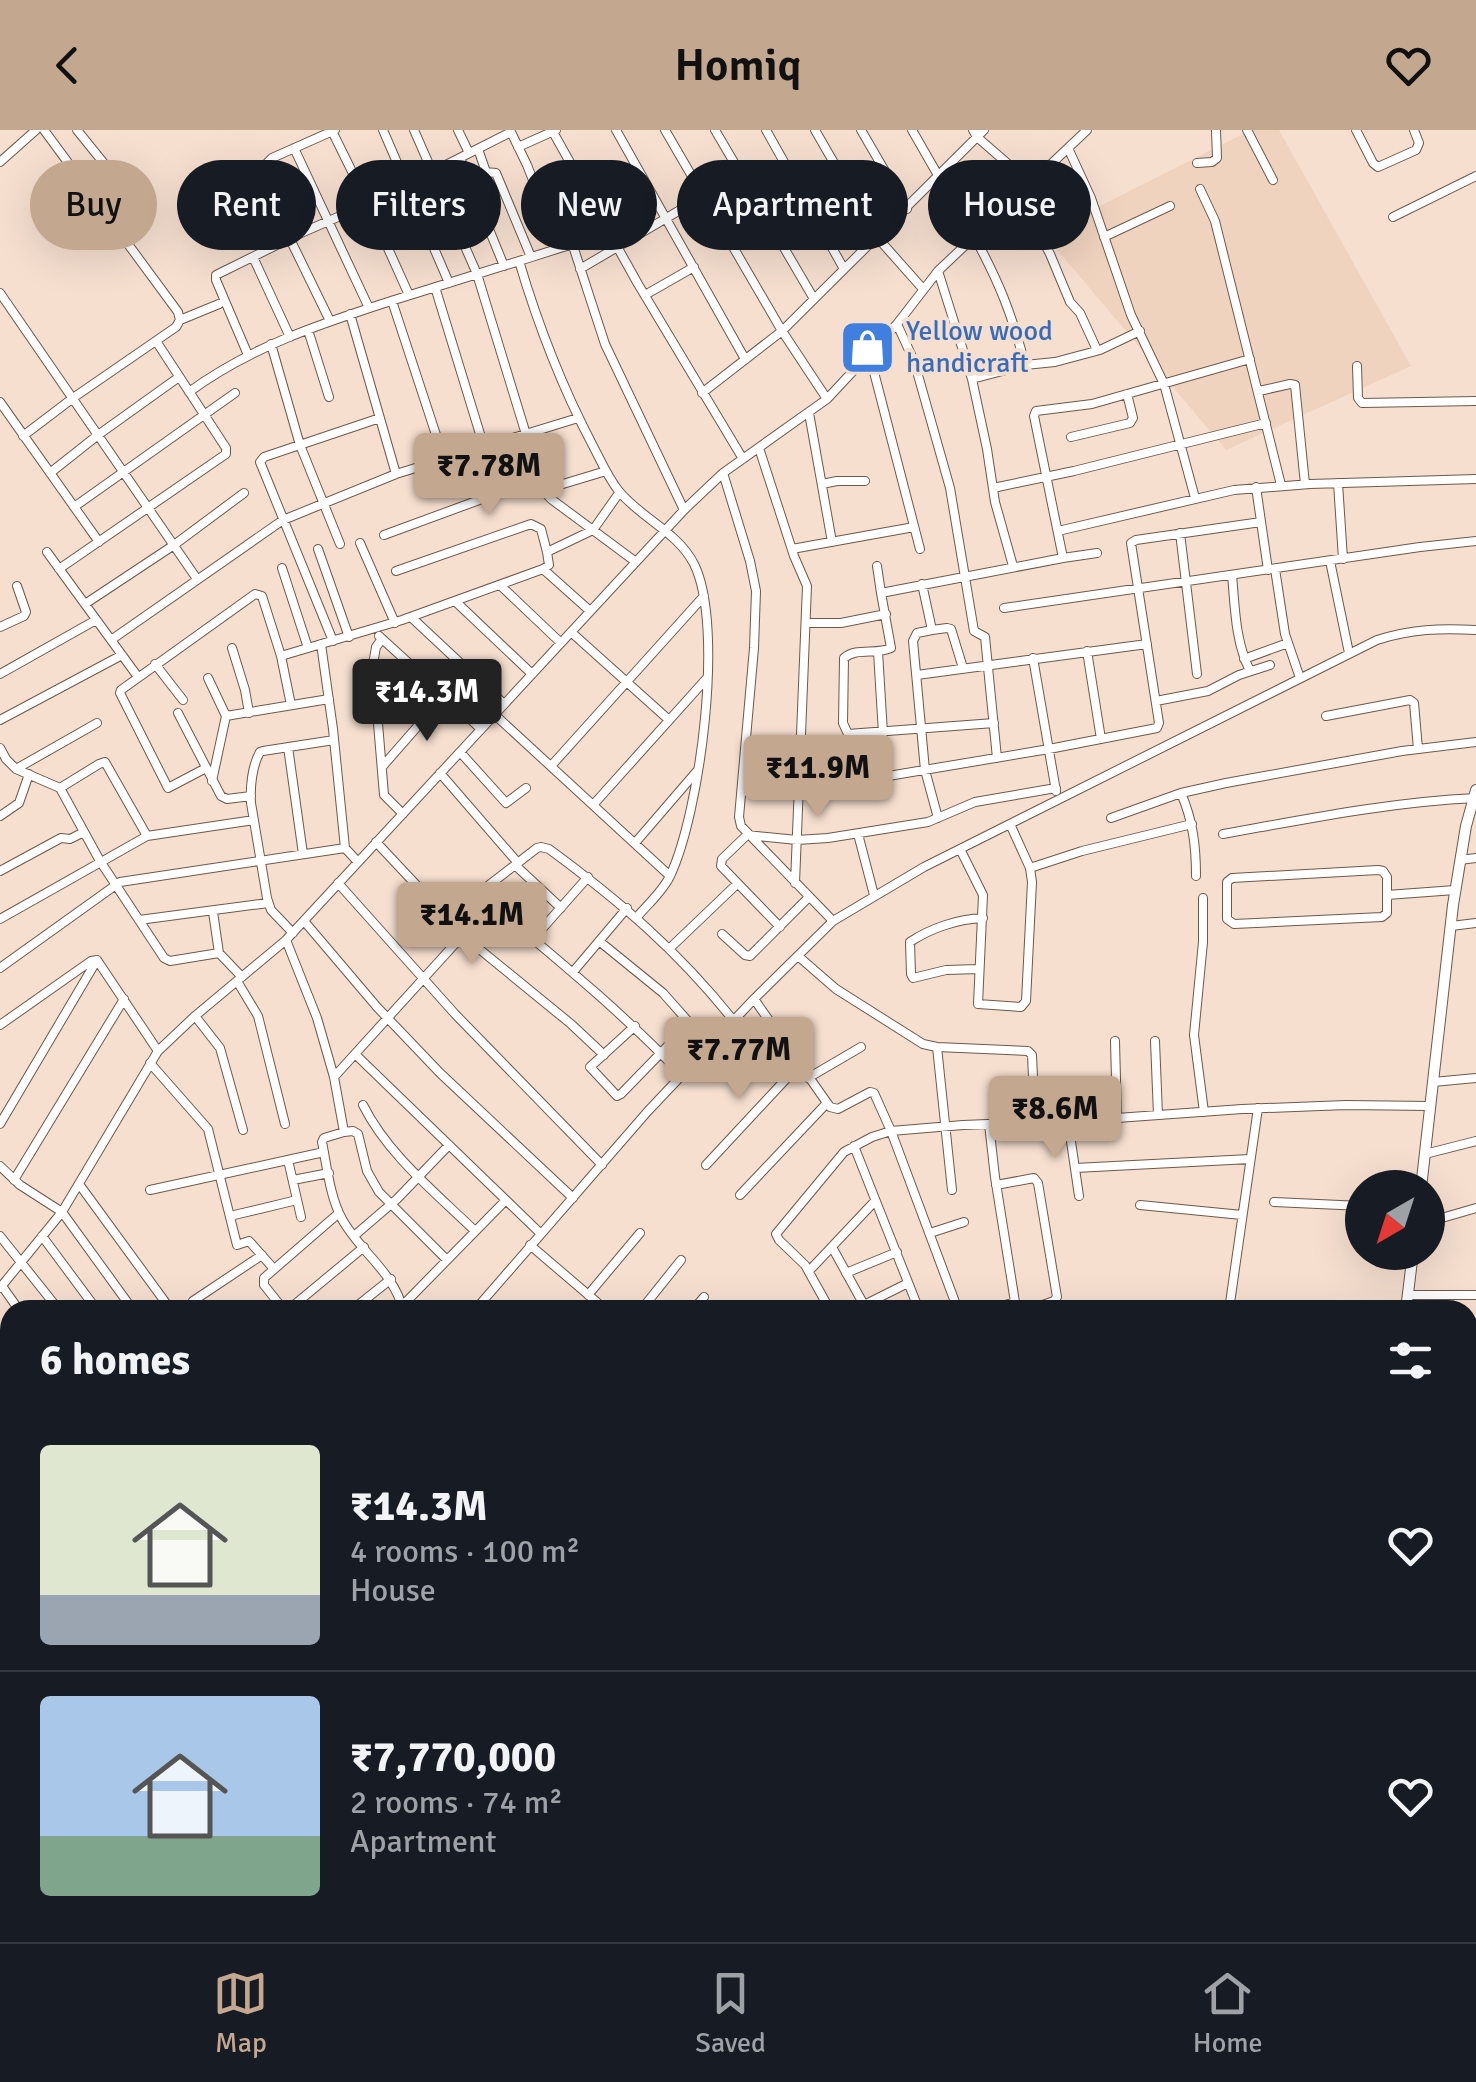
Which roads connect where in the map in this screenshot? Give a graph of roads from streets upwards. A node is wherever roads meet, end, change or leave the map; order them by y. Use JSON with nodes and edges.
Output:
{"nodes":[{"id":1,"x":14,"y":130,"type":"edge"},
{"id":2,"x":36,"y":130,"type":"edge"},
{"id":3,"x":44,"y":130,"type":"edge"},
{"id":4,"x":77,"y":130,"type":"edge"},
{"id":5,"x":383,"y":130,"type":"edge"},
{"id":6,"x":414,"y":130,"type":"edge"},
{"id":7,"x":458,"y":130,"type":"edge"},
{"id":8,"x":616,"y":130,"type":"edge"},
{"id":9,"x":665,"y":130,"type":"edge"},
{"id":10,"x":716,"y":130,"type":"edge"},
{"id":11,"x":766,"y":130,"type":"edge"},
{"id":12,"x":815,"y":130,"type":"edge"},
{"id":13,"x":861,"y":130,"type":"edge"},
{"id":14,"x":912,"y":130,"type":"edge"},
{"id":15,"x":1216,"y":130,"type":"edge"},
{"id":16,"x":1247,"y":130,"type":"edge"},
{"id":17,"x":1356,"y":130,"type":"edge"},
{"id":18,"x":1414,"y":130,"type":"edge"},
{"id":19,"x":334,"y":131,"type":"edge"},
{"id":20,"x":510,"y":131,"type":"edge"},
{"id":21,"x":554,"y":131,"type":"edge"},
{"id":22,"x":978,"y":132,"type":"edge"},
{"id":23,"x":1081,"y":132,"type":"edge"},
{"id":24,"x":23,"y":142,"type":"junction"},
{"id":25,"x":518,"y":147,"type":"junction"},
{"id":26,"x":294,"y":148,"type":"junction"},
{"id":27,"x":1068,"y":148,"type":"junction"},
{"id":28,"x":469,"y":153,"type":"junction"},
{"id":29,"x":101,"y":160,"type":"edge"},
{"id":30,"x":270,"y":160,"type":"edge"},
{"id":31,"x":348,"y":160,"type":"edge"},
{"id":32,"x":395,"y":160,"type":"edge"},
{"id":33,"x":427,"y":160,"type":"edge"},
{"id":34,"x":455,"y":160,"type":"edge"},
{"id":35,"x":523,"y":160,"type":"edge"},
{"id":36,"x":570,"y":160,"type":"edge"},
{"id":37,"x":682,"y":160,"type":"edge"},
{"id":38,"x":733,"y":160,"type":"edge"},
{"id":39,"x":832,"y":160,"type":"edge"},
{"id":40,"x":878,"y":160,"type":"edge"},
{"id":41,"x":929,"y":160,"type":"edge"},
{"id":42,"x":954,"y":160,"type":"edge"},
{"id":43,"x":1007,"y":160,"type":"edge"},
{"id":44,"x":1055,"y":160,"type":"edge"},
{"id":45,"x":0,"y":162,"type":"edge"},
{"id":46,"x":1196,"y":164,"type":"dead end"},
{"id":47,"x":1476,"y":176,"type":"edge"},
{"id":48,"x":1273,"y":180,"type":"dead end"},
{"id":49,"x":928,"y":188,"type":"edge"},
{"id":50,"x":1200,"y":189,"type":"dead end"},
{"id":51,"x":1170,"y":206,"type":"dead end"},
{"id":52,"x":908,"y":208,"type":"edge"},
{"id":53,"x":677,"y":213,"type":"edge"},
{"id":54,"x":1393,"y":217,"type":"dead end"},
{"id":55,"x":336,"y":218,"type":"edge"},
{"id":56,"x":667,"y":219,"type":"junction"},
{"id":57,"x":330,"y":221,"type":"junction"},
{"id":58,"x":657,"y":224,"type":"edge"},
{"id":59,"x":316,"y":227,"type":"edge"},
{"id":60,"x":1104,"y":237,"type":"junction"},
{"id":61,"x":267,"y":250,"type":"edge"},
{"id":62,"x":295,"y":250,"type":"edge"},
{"id":63,"x":389,"y":250,"type":"edge"},
{"id":64,"x":434,"y":250,"type":"edge"},
{"id":65,"x":466,"y":250,"type":"edge"},
{"id":66,"x":554,"y":250,"type":"edge"},
{"id":67,"x":574,"y":250,"type":"edge"},
{"id":68,"x":611,"y":250,"type":"edge"},
{"id":69,"x":619,"y":250,"type":"edge"},
{"id":70,"x":735,"y":250,"type":"edge"},
{"id":71,"x":785,"y":250,"type":"edge"},
{"id":72,"x":862,"y":250,"type":"edge"},
{"id":73,"x":889,"y":250,"type":"edge"},
{"id":74,"x":960,"y":250,"type":"edge"},
{"id":75,"x":981,"y":250,"type":"edge"},
{"id":76,"x":1048,"y":250,"type":"edge"},
{"id":77,"x":253,"y":257,"type":"junction"},
{"id":78,"x":531,"y":257,"type":"junction"},
{"id":79,"x":520,"y":261,"type":"junction"},
{"id":80,"x":504,"y":266,"type":"junction"},
{"id":81,"x":694,"y":267,"type":"junction"},
{"id":82,"x":844,"y":268,"type":"junction"},
{"id":83,"x":580,"y":269,"type":"junction"},
{"id":84,"x":938,"y":271,"type":"junction"},
{"id":85,"x":477,"y":274,"type":"junction"},
{"id":86,"x":449,"y":283,"type":"junction"},
{"id":87,"x":435,"y":287,"type":"junction"},
{"id":88,"x":924,"y":289,"type":"junction"},
{"id":89,"x":0,"y":293,"type":"edge"},
{"id":90,"x":409,"y":295,"type":"junction"},
{"id":91,"x":645,"y":295,"type":"junction"},
{"id":92,"x":814,"y":299,"type":"junction"},
{"id":93,"x":392,"y":301,"type":"junction"},
{"id":94,"x":219,"y":304,"type":"dead end"},
{"id":95,"x":369,"y":308,"type":"junction"},
{"id":96,"x":350,"y":314,"type":"junction"},
{"id":97,"x":180,"y":320,"type":"junction"},
{"id":98,"x":330,"y":322,"type":"junction"},
{"id":99,"x":897,"y":324,"type":"junction"},
{"id":100,"x":308,"y":330,"type":"junction"},
{"id":101,"x":782,"y":331,"type":"junction"},
{"id":102,"x":1140,"y":331,"type":"junction"},
{"id":103,"x":290,"y":336,"type":"junction"},
{"id":104,"x":156,"y":341,"type":"junction"},
{"id":105,"x":271,"y":344,"type":"junction"},
{"id":106,"x":1097,"y":350,"type":"junction"},
{"id":107,"x":870,"y":353,"type":"junction"},
{"id":108,"x":248,"y":355,"type":"junction"},
{"id":109,"x":746,"y":359,"type":"junction"},
{"id":110,"x":1250,"y":359,"type":"junction"},
{"id":111,"x":1025,"y":366,"type":"junction"},
{"id":112,"x":1357,"y":366,"type":"dead end"},
{"id":113,"x":179,"y":377,"type":"junction"},
{"id":114,"x":972,"y":379,"type":"junction"},
{"id":115,"x":1164,"y":384,"type":"junction"},
{"id":116,"x":1259,"y":391,"type":"junction"},
{"id":117,"x":189,"y":392,"type":"junction"},
{"id":118,"x":235,"y":393,"type":"dead end"},
{"id":119,"x":702,"y":393,"type":"junction"},
{"id":120,"x":1127,"y":394,"type":"junction"},
{"id":121,"x":329,"y":397,"type":"dead end"},
{"id":122,"x":73,"y":398,"type":"junction"},
{"id":123,"x":827,"y":399,"type":"junction"},
{"id":124,"x":1476,"y":400,"type":"edge"},
{"id":125,"x":0,"y":402,"type":"edge"},
{"id":126,"x":809,"y":413,"type":"junction"},
{"id":127,"x":205,"y":414,"type":"junction"},
{"id":128,"x":380,"y":418,"type":"junction"},
{"id":129,"x":578,"y":418,"type":"junction"},
{"id":130,"x":1266,"y":422,"type":"junction"},
{"id":131,"x":525,"y":434,"type":"junction"},
{"id":132,"x":98,"y":435,"type":"junction"},
{"id":133,"x":23,"y":436,"type":"junction"},
{"id":134,"x":1071,"y":437,"type":"dead end"},
{"id":135,"x":300,"y":445,"type":"junction"},
{"id":136,"x":1180,"y":445,"type":"junction"},
{"id":137,"x":484,"y":447,"type":"junction"},
{"id":138,"x":759,"y":448,"type":"junction"},
{"id":139,"x":444,"y":459,"type":"junction"},
{"id":140,"x":743,"y":459,"type":"junction"},
{"id":141,"x":124,"y":471,"type":"junction"},
{"id":142,"x":606,"y":471,"type":"junction"},
{"id":143,"x":723,"y":472,"type":"junction"},
{"id":144,"x":50,"y":473,"type":"junction"},
{"id":145,"x":396,"y":474,"type":"junction"},
{"id":146,"x":1045,"y":477,"type":"junction"},
{"id":147,"x":539,"y":478,"type":"junction"},
{"id":148,"x":1476,"y":479,"type":"edge"},
{"id":149,"x":865,"y":482,"type":"dead end"},
{"id":150,"x":1338,"y":483,"type":"junction"},
{"id":151,"x":822,"y":484,"type":"junction"},
{"id":152,"x":1305,"y":484,"type":"junction"},
{"id":153,"x":1281,"y":485,"type":"junction"},
{"id":154,"x":1256,"y":487,"type":"junction"},
{"id":155,"x":993,"y":488,"type":"junction"},
{"id":156,"x":543,"y":490,"type":"junction"},
{"id":157,"x":620,"y":492,"type":"junction"},
{"id":158,"x":244,"y":493,"type":"dead end"},
{"id":159,"x":1194,"y":498,"type":"junction"},
{"id":160,"x":324,"y":502,"type":"junction"},
{"id":161,"x":74,"y":507,"type":"junction"},
{"id":162,"x":149,"y":508,"type":"junction"},
{"id":163,"x":684,"y":510,"type":"junction"},
{"id":164,"x":283,"y":520,"type":"junction"},
{"id":165,"x":1261,"y":522,"type":"junction"},
{"id":166,"x":914,"y":527,"type":"junction"},
{"id":167,"x":593,"y":530,"type":"junction"},
{"id":168,"x":664,"y":531,"type":"junction"},
{"id":169,"x":1058,"y":531,"type":"junction"},
{"id":170,"x":1180,"y":533,"type":"junction"},
{"id":171,"x":384,"y":535,"type":"dead end"},
{"id":172,"x":1476,"y":541,"type":"edge"},
{"id":173,"x":100,"y":542,"type":"junction"},
{"id":174,"x":832,"y":542,"type":"junction"},
{"id":175,"x":360,"y":543,"type":"dead end"},
{"id":176,"x":340,"y":544,"type":"dead end"},
{"id":177,"x":174,"y":545,"type":"junction"},
{"id":178,"x":920,"y":548,"type":"dead end"},
{"id":179,"x":318,"y":549,"type":"dead end"},
{"id":180,"x":792,"y":549,"type":"junction"},
{"id":181,"x":46,"y":552,"type":"dead end"},
{"id":182,"x":547,"y":552,"type":"junction"},
{"id":183,"x":1097,"y":553,"type":"dead end"},
{"id":184,"x":1064,"y":558,"type":"junction"},
{"id":185,"x":1343,"y":559,"type":"junction"},
{"id":186,"x":1330,"y":560,"type":"junction"},
{"id":187,"x":636,"y":562,"type":"junction"},
{"id":188,"x":877,"y":566,"type":"dead end"},
{"id":189,"x":1012,"y":566,"type":"junction"},
{"id":190,"x":282,"y":568,"type":"dead end"},
{"id":191,"x":60,"y":569,"type":"junction"},
{"id":192,"x":543,"y":569,"type":"junction"},
{"id":193,"x":1271,"y":569,"type":"junction"},
{"id":194,"x":396,"y":571,"type":"dead end"},
{"id":195,"x":1232,"y":575,"type":"junction"},
{"id":196,"x":963,"y":576,"type":"junction"},
{"id":197,"x":197,"y":579,"type":"junction"},
{"id":198,"x":1186,"y":582,"type":"junction"},
{"id":199,"x":922,"y":584,"type":"junction"},
{"id":200,"x":500,"y":585,"type":"junction"},
{"id":201,"x":17,"y":586,"type":"dead end"},
{"id":202,"x":1138,"y":588,"type":"junction"},
{"id":203,"x":882,"y":592,"type":"junction"},
{"id":204,"x":704,"y":596,"type":"junction"},
{"id":205,"x":455,"y":601,"type":"junction"},
{"id":206,"x":85,"y":604,"type":"junction"},
{"id":207,"x":1004,"y":608,"type":"dead end"},
{"id":208,"x":590,"y":611,"type":"junction"},
{"id":209,"x":886,"y":614,"type":"junction"},
{"id":210,"x":410,"y":618,"type":"junction"},
{"id":211,"x":96,"y":620,"type":"junction"},
{"id":212,"x":396,"y":622,"type":"junction"},
{"id":213,"x":806,"y":623,"type":"junction"},
{"id":214,"x":0,"y":627,"type":"edge"},
{"id":215,"x":372,"y":630,"type":"junction"},
{"id":216,"x":932,"y":630,"type":"junction"},
{"id":217,"x":1476,"y":630,"type":"edge"},
{"id":218,"x":570,"y":632,"type":"junction"},
{"id":219,"x":350,"y":636,"type":"junction"},
{"id":220,"x":382,"y":639,"type":"junction"},
{"id":221,"x":111,"y":640,"type":"junction"},
{"id":222,"x":333,"y":641,"type":"junction"},
{"id":223,"x":561,"y":642,"type":"junction"},
{"id":224,"x":1288,"y":643,"type":"junction"},
{"id":225,"x":321,"y":644,"type":"junction"},
{"id":226,"x":1147,"y":644,"type":"junction"},
{"id":227,"x":232,"y":648,"type":"dead end"},
{"id":228,"x":308,"y":648,"type":"junction"},
{"id":229,"x":878,"y":652,"type":"junction"},
{"id":230,"x":1087,"y":652,"type":"junction"},
{"id":231,"x":1349,"y":653,"type":"junction"},
{"id":232,"x":122,"y":655,"type":"junction"},
{"id":233,"x":281,"y":656,"type":"junction"},
{"id":234,"x":1033,"y":658,"type":"junction"},
{"id":235,"x":1244,"y":659,"type":"junction"},
{"id":236,"x":156,"y":664,"type":"junction"},
{"id":237,"x":989,"y":664,"type":"junction"},
{"id":238,"x":1270,"y":665,"type":"dead end"},
{"id":239,"x":963,"y":668,"type":"junction"},
{"id":240,"x":1250,"y":671,"type":"junction"},
{"id":241,"x":0,"y":674,"type":"edge"},
{"id":242,"x":532,"y":674,"type":"junction"},
{"id":243,"x":1197,"y":674,"type":"dead end"},
{"id":244,"x":917,"y":676,"type":"junction"},
{"id":245,"x":138,"y":677,"type":"junction"},
{"id":246,"x":208,"y":678,"type":"dead end"},
{"id":247,"x":707,"y":678,"type":"junction"},
{"id":248,"x":1300,"y":678,"type":"junction"},
{"id":249,"x":627,"y":682,"type":"junction"},
{"id":250,"x":444,"y":696,"type":"junction"},
{"id":251,"x":329,"y":699,"type":"junction"},
{"id":252,"x":183,"y":700,"type":"dead end"},
{"id":253,"x":1156,"y":701,"type":"junction"},
{"id":254,"x":504,"y":704,"type":"junction"},
{"id":255,"x":291,"y":705,"type":"junction"},
{"id":256,"x":249,"y":712,"type":"junction"},
{"id":257,"x":178,"y":713,"type":"dead end"},
{"id":258,"x":494,"y":714,"type":"junction"},
{"id":259,"x":226,"y":716,"type":"junction"},
{"id":260,"x":1326,"y":716,"type":"dead end"},
{"id":261,"x":0,"y":720,"type":"edge"},
{"id":262,"x":670,"y":720,"type":"junction"},
{"id":263,"x":97,"y":723,"type":"dead end"},
{"id":264,"x":994,"y":724,"type":"junction"},
{"id":265,"x":481,"y":730,"type":"junction"},
{"id":266,"x":921,"y":730,"type":"junction"},
{"id":267,"x":883,"y":732,"type":"junction"},
{"id":268,"x":334,"y":740,"type":"junction"},
{"id":269,"x":1101,"y":740,"type":"junction"},
{"id":270,"x":1476,"y":742,"type":"edge"},
{"id":271,"x":288,"y":747,"type":"junction"},
{"id":272,"x":0,"y":748,"type":"edge"},
{"id":273,"x":1418,"y":749,"type":"junction"},
{"id":274,"x":1049,"y":750,"type":"junction"},
{"id":275,"x":460,"y":752,"type":"junction"},
{"id":276,"x":997,"y":758,"type":"junction"},
{"id":277,"x":551,"y":766,"type":"junction"},
{"id":278,"x":13,"y":767,"type":"junction"},
{"id":279,"x":382,"y":767,"type":"junction"},
{"id":280,"x":206,"y":768,"type":"junction"},
{"id":281,"x":698,"y":770,"type":"junction"},
{"id":282,"x":924,"y":770,"type":"junction"},
{"id":283,"x":0,"y":771,"type":"edge"},
{"id":284,"x":29,"y":774,"type":"junction"},
{"id":285,"x":440,"y":774,"type":"junction"},
{"id":286,"x":212,"y":781,"type":"junction"},
{"id":287,"x":60,"y":788,"type":"junction"},
{"id":288,"x":526,"y":788,"type":"dead end"},
{"id":289,"x":1056,"y":788,"type":"junction"},
{"id":290,"x":799,"y":791,"type":"junction"},
{"id":291,"x":1181,"y":793,"type":"junction"},
{"id":292,"x":251,"y":796,"type":"junction"},
{"id":293,"x":1475,"y":796,"type":"edge"},
{"id":294,"x":1058,"y":800,"type":"junction"},
{"id":295,"x":593,"y":805,"type":"junction"},
{"id":296,"x":403,"y":814,"type":"junction"},
{"id":297,"x":0,"y":816,"type":"edge"},
{"id":298,"x":938,"y":818,"type":"junction"},
{"id":299,"x":1111,"y":818,"type":"dead end"},
{"id":300,"x":254,"y":820,"type":"junction"},
{"id":301,"x":1010,"y":824,"type":"junction"},
{"id":302,"x":1192,"y":824,"type":"junction"},
{"id":303,"x":84,"y":832,"type":"junction"},
{"id":304,"x":858,"y":834,"type":"junction"},
{"id":305,"x":1222,"y":834,"type":"dead end"},
{"id":306,"x":747,"y":835,"type":"junction"},
{"id":307,"x":147,"y":836,"type":"junction"},
{"id":308,"x":797,"y":840,"type":"junction"},
{"id":309,"x":376,"y":842,"type":"junction"},
{"id":310,"x":634,"y":843,"type":"junction"},
{"id":311,"x":345,"y":848,"type":"junction"},
{"id":312,"x":960,"y":849,"type":"junction"},
{"id":313,"x":303,"y":854,"type":"junction"},
{"id":314,"x":1476,"y":858,"type":"edge"},
{"id":315,"x":262,"y":860,"type":"junction"},
{"id":316,"x":1460,"y":860,"type":"junction"},
{"id":317,"x":100,"y":861,"type":"junction"},
{"id":318,"x":358,"y":862,"type":"junction"},
{"id":319,"x":517,"y":864,"type":"junction"},
{"id":320,"x":1030,"y":868,"type":"junction"},
{"id":321,"x":0,"y":871,"type":"edge"},
{"id":322,"x":670,"y":876,"type":"junction"},
{"id":323,"x":1196,"y":876,"type":"dead end"},
{"id":324,"x":588,"y":878,"type":"junction"},
{"id":325,"x":795,"y":883,"type":"junction"},
{"id":326,"x":338,"y":884,"type":"junction"},
{"id":327,"x":737,"y":884,"type":"junction"},
{"id":328,"x":115,"y":885,"type":"junction"},
{"id":329,"x":1456,"y":890,"type":"junction"},
{"id":330,"x":874,"y":895,"type":"junction"},
{"id":331,"x":1387,"y":895,"type":"junction"},
{"id":332,"x":809,"y":897,"type":"junction"},
{"id":333,"x":1203,"y":898,"type":"dead end"},
{"id":334,"x":268,"y":902,"type":"junction"},
{"id":335,"x":561,"y":908,"type":"junction"},
{"id":336,"x":627,"y":908,"type":"junction"},
{"id":337,"x":213,"y":912,"type":"junction"},
{"id":338,"x":637,"y":916,"type":"junction"},
{"id":339,"x":983,"y":918,"type":"junction"},
{"id":340,"x":0,"y":919,"type":"edge"},
{"id":341,"x":139,"y":920,"type":"junction"},
{"id":342,"x":304,"y":921,"type":"junction"},
{"id":343,"x":833,"y":921,"type":"junction"},
{"id":344,"x":1476,"y":922,"type":"edge"},
{"id":345,"x":1451,"y":926,"type":"junction"},
{"id":346,"x":780,"y":927,"type":"junction"},
{"id":347,"x":722,"y":934,"type":"dead end"},
{"id":348,"x":463,"y":935,"type":"junction"},
{"id":349,"x":289,"y":936,"type":"junction"},
{"id":350,"x":533,"y":939,"type":"junction"},
{"id":351,"x":599,"y":942,"type":"junction"},
{"id":352,"x":670,"y":948,"type":"junction"},
{"id":353,"x":219,"y":953,"type":"junction"},
{"id":354,"x":798,"y":956,"type":"junction"},
{"id":355,"x":97,"y":960,"type":"junction"},
{"id":356,"x":0,"y":968,"type":"edge"},
{"id":357,"x":979,"y":969,"type":"junction"},
{"id":358,"x":573,"y":972,"type":"junction"},
{"id":359,"x":240,"y":979,"type":"junction"},
{"id":360,"x":424,"y":980,"type":"junction"},
{"id":361,"x":124,"y":999,"type":"junction"},
{"id":362,"x":754,"y":1000,"type":"junction"},
{"id":363,"x":195,"y":1016,"type":"junction"},
{"id":364,"x":387,"y":1018,"type":"junction"},
{"id":365,"x":734,"y":1021,"type":"junction"},
{"id":366,"x":690,"y":1023,"type":"junction"},
{"id":367,"x":0,"y":1025,"type":"edge"},
{"id":368,"x":635,"y":1026,"type":"junction"},
{"id":369,"x":1115,"y":1041,"type":"dead end"},
{"id":370,"x":1155,"y":1042,"type":"dead end"},
{"id":371,"x":710,"y":1046,"type":"junction"},
{"id":372,"x":860,"y":1047,"type":"dead end"},
{"id":373,"x":937,"y":1047,"type":"junction"},
{"id":374,"x":158,"y":1051,"type":"junction"},
{"id":375,"x":661,"y":1053,"type":"junction"},
{"id":376,"x":355,"y":1054,"type":"junction"},
{"id":377,"x":604,"y":1054,"type":"junction"},
{"id":378,"x":150,"y":1063,"type":"junction"},
{"id":379,"x":799,"y":1065,"type":"junction"},
{"id":380,"x":682,"y":1075,"type":"junction"},
{"id":381,"x":334,"y":1077,"type":"junction"},
{"id":382,"x":808,"y":1078,"type":"junction"},
{"id":383,"x":1476,"y":1078,"type":"edge"},
{"id":384,"x":1433,"y":1082,"type":"junction"},
{"id":385,"x":0,"y":1098,"type":"edge"},
{"id":386,"x":826,"y":1104,"type":"junction"},
{"id":387,"x":11,"y":1105,"type":"junction"},
{"id":388,"x":364,"y":1105,"type":"dead end"},
{"id":389,"x":1430,"y":1106,"type":"junction"},
{"id":390,"x":1258,"y":1108,"type":"junction"},
{"id":391,"x":1204,"y":1112,"type":"junction"},
{"id":392,"x":1158,"y":1115,"type":"junction"},
{"id":393,"x":1117,"y":1118,"type":"junction"},
{"id":394,"x":1068,"y":1121,"type":"junction"},
{"id":395,"x":1034,"y":1122,"type":"junction"},
{"id":396,"x":0,"y":1124,"type":"edge"},
{"id":397,"x":285,"y":1124,"type":"dead end"},
{"id":398,"x":990,"y":1124,"type":"junction"},
{"id":399,"x":944,"y":1126,"type":"junction"},
{"id":400,"x":243,"y":1130,"type":"dead end"},
{"id":401,"x":891,"y":1131,"type":"junction"},
{"id":402,"x":344,"y":1132,"type":"junction"},
{"id":403,"x":1476,"y":1140,"type":"edge"},
{"id":404,"x":449,"y":1145,"type":"junction"},
{"id":405,"x":854,"y":1146,"type":"junction"},
{"id":406,"x":324,"y":1152,"type":"junction"},
{"id":407,"x":1424,"y":1154,"type":"junction"},
{"id":408,"x":1250,"y":1159,"type":"junction"},
{"id":409,"x":288,"y":1160,"type":"junction"},
{"id":410,"x":602,"y":1165,"type":"junction"},
{"id":411,"x":706,"y":1165,"type":"dead end"},
{"id":412,"x":0,"y":1166,"type":"edge"},
{"id":413,"x":1075,"y":1168,"type":"junction"},
{"id":414,"x":1423,"y":1170,"type":"edge"},
{"id":415,"x":329,"y":1173,"type":"junction"},
{"id":416,"x":220,"y":1176,"type":"junction"},
{"id":417,"x":419,"y":1177,"type":"junction"},
{"id":418,"x":14,"y":1180,"type":"junction"},
{"id":419,"x":293,"y":1180,"type":"junction"},
{"id":420,"x":79,"y":1184,"type":"junction"},
{"id":421,"x":996,"y":1185,"type":"junction"},
{"id":422,"x":150,"y":1190,"type":"dead end"},
{"id":423,"x":952,"y":1190,"type":"dead end"},
{"id":424,"x":740,"y":1195,"type":"dead end"},
{"id":425,"x":1080,"y":1196,"type":"dead end"},
{"id":426,"x":573,"y":1198,"type":"junction"},
{"id":427,"x":297,"y":1200,"type":"junction"},
{"id":428,"x":506,"y":1200,"type":"junction"},
{"id":429,"x":876,"y":1201,"type":"junction"},
{"id":430,"x":1274,"y":1202,"type":"dead end"},
{"id":431,"x":390,"y":1205,"type":"junction"},
{"id":432,"x":1140,"y":1205,"type":"dead end"},
{"id":433,"x":1345,"y":1205,"type":"edge"},
{"id":434,"x":1476,"y":1208,"type":"edge"},
{"id":435,"x":62,"y":1212,"type":"junction"},
{"id":436,"x":339,"y":1213,"type":"junction"},
{"id":437,"x":1242,"y":1215,"type":"junction"},
{"id":438,"x":230,"y":1216,"type":"junction"},
{"id":439,"x":301,"y":1217,"type":"dead end"},
{"id":440,"x":1445,"y":1217,"type":"edge"},
{"id":441,"x":964,"y":1222,"type":"dead end"},
{"id":442,"x":476,"y":1231,"type":"junction"},
{"id":443,"x":640,"y":1233,"type":"dead end"},
{"id":444,"x":930,"y":1233,"type":"junction"},
{"id":445,"x":540,"y":1234,"type":"junction"},
{"id":446,"x":0,"y":1236,"type":"edge"},
{"id":447,"x":42,"y":1236,"type":"junction"},
{"id":448,"x":354,"y":1236,"type":"junction"},
{"id":449,"x":530,"y":1245,"type":"junction"},
{"id":450,"x":364,"y":1247,"type":"junction"},
{"id":451,"x":832,"y":1247,"type":"junction"},
{"id":452,"x":896,"y":1252,"type":"junction"},
{"id":453,"x":262,"y":1255,"type":"junction"},
{"id":454,"x":447,"y":1260,"type":"junction"},
{"id":455,"x":681,"y":1260,"type":"dead end"},
{"id":456,"x":22,"y":1262,"type":"junction"},
{"id":457,"x":274,"y":1269,"type":"junction"},
{"id":458,"x":809,"y":1270,"type":"junction"},
{"id":459,"x":1411,"y":1270,"type":"edge"},
{"id":460,"x":846,"y":1273,"type":"junction"},
{"id":461,"x":390,"y":1279,"type":"junction"},
{"id":462,"x":908,"y":1283,"type":"junction"},
{"id":463,"x":1,"y":1287,"type":"edge"},
{"id":464,"x":588,"y":1294,"type":"junction"},
{"id":465,"x":1476,"y":1294,"type":"edge"},
{"id":466,"x":1408,"y":1295,"type":"junction"},
{"id":467,"x":704,"y":1297,"type":"dead end"},
{"id":468,"x":51,"y":1300,"type":"edge"},
{"id":469,"x":90,"y":1300,"type":"edge"},
{"id":470,"x":126,"y":1300,"type":"edge"},
{"id":471,"x":164,"y":1300,"type":"edge"},
{"id":472,"x":195,"y":1300,"type":"edge"},
{"id":473,"x":278,"y":1300,"type":"edge"},
{"id":474,"x":298,"y":1300,"type":"edge"},
{"id":475,"x":364,"y":1300,"type":"edge"},
{"id":476,"x":399,"y":1300,"type":"edge"},
{"id":477,"x":410,"y":1300,"type":"edge"},
{"id":478,"x":483,"y":1300,"type":"edge"},
{"id":479,"x":595,"y":1300,"type":"edge"},
{"id":480,"x":649,"y":1300,"type":"edge"},
{"id":481,"x":702,"y":1300,"type":"edge"},
{"id":482,"x":825,"y":1300,"type":"edge"},
{"id":483,"x":861,"y":1300,"type":"edge"},
{"id":484,"x":874,"y":1300,"type":"edge"},
{"id":485,"x":915,"y":1300,"type":"edge"},
{"id":486,"x":954,"y":1300,"type":"edge"},
{"id":487,"x":1016,"y":1300,"type":"edge"},
{"id":488,"x":1055,"y":1300,"type":"edge"},
{"id":489,"x":1230,"y":1300,"type":"edge"},
{"id":490,"x":1407,"y":1300,"type":"edge"}],
"edges":[{"from":1,"to":24,"type":"street"},
{"from":2,"to":24,"type":"street"},
{"from":3,"to":97,"type":"street"},
{"from":4,"to":29,"type":"street"},
{"from":5,"to":32,"type":"street"},
{"from":6,"to":33,"type":"street"},
{"from":7,"to":28,"type":"street"},
{"from":8,"to":56,"type":"street"},
{"from":9,"to":37,"type":"street"},
{"from":10,"to":38,"type":"street"},
{"from":11,"to":82,"type":"street"},
{"from":12,"to":39,"type":"street"},
{"from":13,"to":40,"type":"street"},
{"from":14,"to":41,"type":"street"},
{"from":15,"to":46,"type":"street"},
{"from":16,"to":48,"type":"street"},
{"from":17,"to":18,"type":"street"},
{"from":19,"to":26,"type":"street"},
{"from":19,"to":31,"type":"street"},
{"from":20,"to":25,"type":"street"},
{"from":20,"to":28,"type":"street"},
{"from":21,"to":25,"type":"street"},
{"from":21,"to":36,"type":"street"},
{"from":22,"to":42,"type":"street"},
{"from":22,"to":43,"type":"street"},
{"from":23,"to":27,"type":"street"},
{"from":24,"to":45,"type":"street"},
{"from":25,"to":35,"type":"street"},
{"from":26,"to":30,"type":"street"},
{"from":26,"to":57,"type":"street"},
{"from":27,"to":44,"type":"street"},
{"from":27,"to":60,"type":"street"},
{"from":28,"to":34,"type":"street"},
{"from":28,"to":78,"type":"street"},
{"from":28,"to":80,"type":"street"},
{"from":47,"to":54,"type":"street"},
{"from":49,"to":52,"type":"street"},
{"from":50,"to":110,"type":"street"},
{"from":51,"to":60,"type":"street"},
{"from":53,"to":56,"type":"street"},
{"from":55,"to":57,"type":"street"},
{"from":56,"to":58,"type":"street"},
{"from":56,"to":81,"type":"street"},
{"from":57,"to":59,"type":"street"},
{"from":57,"to":95,"type":"street"},
{"from":60,"to":102,"type":"street"},
{"from":61,"to":77,"type":"street"},
{"from":62,"to":98,"type":"street"},
{"from":63,"to":90,"type":"street"},
{"from":64,"to":86,"type":"street"},
{"from":65,"to":85,"type":"street"},
{"from":66,"to":78,"type":"street"},
{"from":67,"to":83,"type":"street"},
{"from":68,"to":83,"type":"street"},
{"from":69,"to":91,"type":"street"},
{"from":70,"to":101,"type":"street"},
{"from":71,"to":92,"type":"street"},
{"from":72,"to":82,"type":"street"},
{"from":73,"to":88,"type":"street"},
{"from":74,"to":84,"type":"street"},
{"from":75,"to":111,"type":"street"},
{"from":76,"to":106,"type":"street"},
{"from":77,"to":103,"type":"street"},
{"from":77,"to":108,"type":"street"},
{"from":78,"to":79,"type":"street"},
{"from":79,"to":80,"type":"street"},
{"from":79,"to":129,"type":"street"},
{"from":80,"to":85,"type":"street"},
{"from":81,"to":91,"type":"street"},
{"from":81,"to":109,"type":"street"},
{"from":82,"to":92,"type":"street"},
{"from":83,"to":163,"type":"street"},
{"from":84,"to":88,"type":"street"},
{"from":84,"to":114,"type":"street"},
{"from":85,"to":86,"type":"street"},
{"from":85,"to":131,"type":"street"},
{"from":86,"to":87,"type":"street"},
{"from":87,"to":90,"type":"street"},
{"from":87,"to":137,"type":"street"},
{"from":88,"to":99,"type":"street"},
{"from":89,"to":122,"type":"street"},
{"from":90,"to":93,"type":"street"},
{"from":91,"to":119,"type":"street"},
{"from":92,"to":101,"type":"street"},
{"from":93,"to":95,"type":"street"},
{"from":93,"to":139,"type":"street"},
{"from":94,"to":97,"type":"street"},
{"from":95,"to":96,"type":"street"},
{"from":96,"to":98,"type":"street"},
{"from":96,"to":128,"type":"street"},
{"from":97,"to":104,"type":"street"},
{"from":98,"to":100,"type":"street"},
{"from":99,"to":107,"type":"street"},
{"from":99,"to":196,"type":"street"},
{"from":100,"to":103,"type":"street"},
{"from":100,"to":121,"type":"street"},
{"from":101,"to":109,"type":"street"},
{"from":101,"to":123,"type":"street"},
{"from":102,"to":106,"type":"street"},
{"from":102,"to":115,"type":"street"},
{"from":103,"to":105,"type":"street"},
{"from":104,"to":113,"type":"street"},
{"from":104,"to":122,"type":"street"},
{"from":105,"to":108,"type":"street"},
{"from":105,"to":135,"type":"street"},
{"from":106,"to":111,"type":"street"},
{"from":107,"to":123,"type":"street"},
{"from":107,"to":166,"type":"street"},
{"from":108,"to":117,"type":"street"},
{"from":109,"to":119,"type":"street"},
{"from":110,"to":115,"type":"street"},
{"from":110,"to":116,"type":"street"},
{"from":111,"to":114,"type":"street"},
{"from":112,"to":124,"type":"street"},
{"from":113,"to":117,"type":"street"},
{"from":113,"to":132,"type":"street"},
{"from":114,"to":155,"type":"street"},
{"from":115,"to":120,"type":"street"},
{"from":115,"to":136,"type":"street"},
{"from":116,"to":130,"type":"street"},
{"from":116,"to":152,"type":"street"},
{"from":117,"to":127,"type":"street"},
{"from":118,"to":127,"type":"street"},
{"from":119,"to":140,"type":"street"},
{"from":120,"to":134,"type":"street"},
{"from":120,"to":146,"type":"street"},
{"from":122,"to":132,"type":"street"},
{"from":122,"to":133,"type":"street"},
{"from":123,"to":126,"type":"street"},
{"from":125,"to":133,"type":"street"},
{"from":126,"to":138,"type":"street"},
{"from":126,"to":151,"type":"street"},
{"from":127,"to":141,"type":"street"},
{"from":127,"to":162,"type":"street"},
{"from":128,"to":135,"type":"street"},
{"from":128,"to":145,"type":"street"},
{"from":129,"to":131,"type":"street"},
{"from":129,"to":142,"type":"street"},
{"from":130,"to":136,"type":"street"},
{"from":130,"to":153,"type":"street"},
{"from":131,"to":137,"type":"street"},
{"from":131,"to":147,"type":"street"},
{"from":132,"to":141,"type":"street"},
{"from":132,"to":144,"type":"street"},
{"from":133,"to":144,"type":"street"},
{"from":135,"to":160,"type":"street"},
{"from":135,"to":164,"type":"street"},
{"from":136,"to":146,"type":"street"},
{"from":136,"to":159,"type":"street"},
{"from":137,"to":139,"type":"street"},
{"from":138,"to":140,"type":"street"},
{"from":138,"to":180,"type":"street"},
{"from":139,"to":145,"type":"street"},
{"from":140,"to":143,"type":"street"},
{"from":141,"to":161,"type":"street"},
{"from":141,"to":162,"type":"street"},
{"from":142,"to":156,"type":"street"},
{"from":142,"to":157,"type":"street"},
{"from":143,"to":163,"type":"street"},
{"from":143,"to":306,"type":"street"},
{"from":144,"to":161,"type":"street"},
{"from":145,"to":160,"type":"street"},
{"from":146,"to":155,"type":"street"},
{"from":146,"to":169,"type":"street"},
{"from":147,"to":156,"type":"street"},
{"from":147,"to":171,"type":"street"},
{"from":148,"to":150,"type":"street"},
{"from":149,"to":151,"type":"street"},
{"from":150,"to":152,"type":"street"},
{"from":150,"to":185,"type":"street"},
{"from":151,"to":174,"type":"street"},
{"from":152,"to":153,"type":"street"},
{"from":153,"to":154,"type":"street"},
{"from":154,"to":159,"type":"street"},
{"from":154,"to":165,"type":"street"},
{"from":155,"to":189,"type":"street"},
{"from":156,"to":167,"type":"street"},
{"from":157,"to":167,"type":"street"},
{"from":157,"to":168,"type":"street"},
{"from":158,"to":177,"type":"street"},
{"from":159,"to":169,"type":"street"},
{"from":160,"to":164,"type":"street"},
{"from":160,"to":176,"type":"street"},
{"from":161,"to":173,"type":"street"},
{"from":162,"to":173,"type":"street"},
{"from":162,"to":177,"type":"street"},
{"from":163,"to":168,"type":"street"},
{"from":164,"to":197,"type":"street"},
{"from":164,"to":222,"type":"street"},
{"from":165,"to":170,"type":"street"},
{"from":165,"to":193,"type":"street"},
{"from":166,"to":174,"type":"street"},
{"from":166,"to":178,"type":"street"},
{"from":167,"to":182,"type":"street"},
{"from":167,"to":187,"type":"street"},
{"from":168,"to":187,"type":"street"},
{"from":168,"to":204,"type":"street"},
{"from":169,"to":184,"type":"street"},
{"from":170,"to":198,"type":"street"},
{"from":170,"to":202,"type":"street"},
{"from":172,"to":185,"type":"street"},
{"from":173,"to":191,"type":"street"},
{"from":174,"to":180,"type":"street"},
{"from":175,"to":212,"type":"street"},
{"from":177,"to":197,"type":"street"},
{"from":177,"to":206,"type":"street"},
{"from":179,"to":219,"type":"street"},
{"from":180,"to":213,"type":"street"},
{"from":181,"to":191,"type":"street"},
{"from":182,"to":192,"type":"street"},
{"from":182,"to":194,"type":"street"},
{"from":183,"to":184,"type":"street"},
{"from":184,"to":189,"type":"street"},
{"from":185,"to":186,"type":"street"},
{"from":186,"to":193,"type":"street"},
{"from":186,"to":231,"type":"street"},
{"from":187,"to":208,"type":"street"},
{"from":188,"to":203,"type":"street"},
{"from":189,"to":196,"type":"street"},
{"from":190,"to":228,"type":"street"},
{"from":191,"to":206,"type":"street"},
{"from":192,"to":200,"type":"street"},
{"from":192,"to":208,"type":"street"},
{"from":193,"to":195,"type":"street"},
{"from":193,"to":224,"type":"street"},
{"from":195,"to":198,"type":"street"},
{"from":195,"to":235,"type":"street"},
{"from":196,"to":199,"type":"street"},
{"from":196,"to":237,"type":"street"},
{"from":197,"to":221,"type":"street"},
{"from":198,"to":202,"type":"street"},
{"from":198,"to":243,"type":"street"},
{"from":199,"to":203,"type":"street"},
{"from":199,"to":216,"type":"street"},
{"from":200,"to":205,"type":"street"},
{"from":200,"to":223,"type":"street"},
{"from":201,"to":214,"type":"street"},
{"from":202,"to":207,"type":"street"},
{"from":202,"to":226,"type":"street"},
{"from":203,"to":209,"type":"street"},
{"from":204,"to":247,"type":"street"},
{"from":204,"to":249,"type":"street"},
{"from":205,"to":210,"type":"street"},
{"from":205,"to":242,"type":"street"},
{"from":206,"to":211,"type":"street"},
{"from":208,"to":218,"type":"street"},
{"from":209,"to":213,"type":"street"},
{"from":209,"to":229,"type":"street"},
{"from":210,"to":212,"type":"street"},
{"from":210,"to":254,"type":"street"},
{"from":211,"to":221,"type":"street"},
{"from":211,"to":241,"type":"street"},
{"from":212,"to":215,"type":"street"},
{"from":213,"to":290,"type":"street"},
{"from":215,"to":219,"type":"street"},
{"from":215,"to":220,"type":"street"},
{"from":216,"to":239,"type":"street"},
{"from":216,"to":244,"type":"street"},
{"from":217,"to":231,"type":"street"},
{"from":218,"to":223,"type":"street"},
{"from":218,"to":249,"type":"street"},
{"from":219,"to":222,"type":"street"},
{"from":220,"to":250,"type":"street"},
{"from":220,"to":279,"type":"street"},
{"from":221,"to":232,"type":"street"},
{"from":222,"to":225,"type":"street"},
{"from":223,"to":242,"type":"street"},
{"from":224,"to":235,"type":"street"},
{"from":224,"to":248,"type":"street"},
{"from":225,"to":228,"type":"street"},
{"from":225,"to":251,"type":"street"},
{"from":226,"to":230,"type":"street"},
{"from":226,"to":253,"type":"street"},
{"from":227,"to":256,"type":"street"},
{"from":228,"to":233,"type":"street"},
{"from":229,"to":267,"type":"street"},
{"from":229,"to":267,"type":"street"},
{"from":230,"to":234,"type":"street"},
{"from":230,"to":269,"type":"street"},
{"from":231,"to":248,"type":"street"},
{"from":232,"to":245,"type":"street"},
{"from":232,"to":261,"type":"street"},
{"from":233,"to":236,"type":"street"},
{"from":233,"to":255,"type":"street"},
{"from":234,"to":237,"type":"street"},
{"from":234,"to":274,"type":"street"},
{"from":235,"to":240,"type":"street"},
{"from":236,"to":245,"type":"street"},
{"from":236,"to":252,"type":"street"},
{"from":237,"to":239,"type":"street"},
{"from":237,"to":264,"type":"street"},
{"from":238,"to":240,"type":"street"},
{"from":239,"to":244,"type":"street"},
{"from":240,"to":253,"type":"street"},
{"from":242,"to":254,"type":"street"},
{"from":244,"to":266,"type":"street"},
{"from":245,"to":280,"type":"street"},
{"from":246,"to":259,"type":"street"},
{"from":247,"to":262,"type":"street"},
{"from":247,"to":281,"type":"street"},
{"from":248,"to":294,"type":"street"},
{"from":249,"to":262,"type":"street"},
{"from":249,"to":277,"type":"street"},
{"from":250,"to":265,"type":"street"},
{"from":250,"to":279,"type":"street"},
{"from":251,"to":255,"type":"street"},
{"from":251,"to":268,"type":"street"},
{"from":253,"to":269,"type":"street"},
{"from":254,"to":258,"type":"street"},
{"from":255,"to":256,"type":"street"},
{"from":256,"to":259,"type":"street"},
{"from":257,"to":280,"type":"street"},
{"from":258,"to":265,"type":"street"},
{"from":258,"to":277,"type":"street"},
{"from":259,"to":286,"type":"street"},
{"from":260,"to":273,"type":"street"},
{"from":262,"to":295,"type":"street"},
{"from":263,"to":278,"type":"street"},
{"from":264,"to":266,"type":"street"},
{"from":264,"to":276,"type":"street"},
{"from":265,"to":275,"type":"street"},
{"from":266,"to":267,"type":"street"},
{"from":266,"to":282,"type":"street"},
{"from":268,"to":271,"type":"street"},
{"from":268,"to":311,"type":"street"},
{"from":269,"to":274,"type":"street"},
{"from":270,"to":273,"type":"street"},
{"from":271,"to":292,"type":"street"},
{"from":271,"to":313,"type":"street"},
{"from":272,"to":278,"type":"street"},
{"from":273,"to":291,"type":"street"},
{"from":274,"to":276,"type":"street"},
{"from":274,"to":289,"type":"street"},
{"from":275,"to":285,"type":"street"},
{"from":275,"to":288,"type":"street"},
{"from":276,"to":282,"type":"street"},
{"from":277,"to":295,"type":"street"},
{"from":278,"to":283,"type":"street"},
{"from":278,"to":284,"type":"street"},
{"from":279,"to":296,"type":"street"},
{"from":280,"to":286,"type":"street"},
{"from":281,"to":310,"type":"street"},
{"from":281,"to":322,"type":"street"},
{"from":282,"to":290,"type":"street"},
{"from":282,"to":298,"type":"street"},
{"from":284,"to":287,"type":"street"},
{"from":284,"to":297,"type":"street"},
{"from":285,"to":296,"type":"street"},
{"from":285,"to":319,"type":"street"},
{"from":286,"to":292,"type":"street"},
{"from":287,"to":303,"type":"street"},
{"from":287,"to":307,"type":"street"},
{"from":289,"to":294,"type":"street"},
{"from":289,"to":298,"type":"street"},
{"from":290,"to":308,"type":"street"},
{"from":291,"to":299,"type":"street"},
{"from":291,"to":302,"type":"street"},
{"from":292,"to":300,"type":"street"},
{"from":293,"to":305,"type":"street"},
{"from":293,"to":316,"type":"street"},
{"from":294,"to":301,"type":"street"},
{"from":295,"to":310,"type":"street"},
{"from":296,"to":309,"type":"street"},
{"from":298,"to":304,"type":"street"},
{"from":300,"to":307,"type":"street"},
{"from":300,"to":315,"type":"street"},
{"from":301,"to":312,"type":"street"},
{"from":301,"to":320,"type":"street"},
{"from":302,"to":320,"type":"street"},
{"from":302,"to":323,"type":"street"},
{"from":303,"to":317,"type":"street"},
{"from":303,"to":321,"type":"street"},
{"from":304,"to":308,"type":"street"},
{"from":304,"to":330,"type":"street"},
{"from":306,"to":308,"type":"street"},
{"from":306,"to":325,"type":"street"},
{"from":306,"to":327,"type":"street"},
{"from":307,"to":317,"type":"street"},
{"from":308,"to":325,"type":"street"},
{"from":309,"to":318,"type":"street"},
{"from":309,"to":348,"type":"street"},
{"from":310,"to":322,"type":"street"},
{"from":311,"to":313,"type":"street"},
{"from":311,"to":318,"type":"street"},
{"from":312,"to":330,"type":"street"},
{"from":312,"to":339,"type":"street"},
{"from":313,"to":315,"type":"street"},
{"from":314,"to":316,"type":"street"},
{"from":315,"to":328,"type":"street"},
{"from":315,"to":334,"type":"street"},
{"from":316,"to":329,"type":"street"},
{"from":317,"to":328,"type":"street"},
{"from":317,"to":340,"type":"street"},
{"from":318,"to":326,"type":"street"},
{"from":319,"to":324,"type":"street"},
{"from":319,"to":335,"type":"street"},
{"from":319,"to":350,"type":"street"},
{"from":320,"to":357,"type":"street"},
{"from":322,"to":338,"type":"street"},
{"from":324,"to":335,"type":"street"},
{"from":324,"to":336,"type":"street"},
{"from":325,"to":332,"type":"street"},
{"from":326,"to":342,"type":"street"},
{"from":326,"to":360,"type":"street"},
{"from":327,"to":346,"type":"street"},
{"from":327,"to":352,"type":"street"},
{"from":328,"to":341,"type":"street"},
{"from":328,"to":356,"type":"street"},
{"from":329,"to":331,"type":"street"},
{"from":329,"to":345,"type":"street"},
{"from":330,"to":343,"type":"street"},
{"from":331,"to":331,"type":"street"},
{"from":332,"to":343,"type":"street"},
{"from":332,"to":346,"type":"street"},
{"from":333,"to":391,"type":"street"},
{"from":334,"to":337,"type":"street"},
{"from":334,"to":349,"type":"street"},
{"from":335,"to":350,"type":"street"},
{"from":336,"to":338,"type":"street"},
{"from":336,"to":351,"type":"street"},
{"from":337,"to":341,"type":"street"},
{"from":337,"to":353,"type":"street"},
{"from":338,"to":352,"type":"street"},
{"from":339,"to":357,"type":"street"},
{"from":339,"to":357,"type":"street"},
{"from":341,"to":353,"type":"street"},
{"from":342,"to":349,"type":"street"},
{"from":342,"to":364,"type":"street"},
{"from":343,"to":354,"type":"street"},
{"from":344,"to":345,"type":"street"},
{"from":345,"to":384,"type":"street"},
{"from":346,"to":347,"type":"street"},
{"from":348,"to":360,"type":"street"},
{"from":348,"to":377,"type":"street"},
{"from":349,"to":359,"type":"street"},
{"from":349,"to":381,"type":"street"},
{"from":350,"to":358,"type":"street"},
{"from":351,"to":358,"type":"street"},
{"from":351,"to":366,"type":"street"},
{"from":352,"to":365,"type":"street"},
{"from":353,"to":359,"type":"street"},
{"from":354,"to":362,"type":"street"},
{"from":354,"to":373,"type":"street"},
{"from":355,"to":361,"type":"street"},
{"from":355,"to":367,"type":"street"},
{"from":355,"to":387,"type":"street"},
{"from":358,"to":368,"type":"street"},
{"from":359,"to":363,"type":"street"},
{"from":359,"to":397,"type":"street"},
{"from":360,"to":364,"type":"street"},
{"from":360,"to":410,"type":"street"},
{"from":361,"to":374,"type":"street"},
{"from":361,"to":418,"type":"street"},
{"from":362,"to":365,"type":"street"},
{"from":362,"to":379,"type":"street"},
{"from":363,"to":374,"type":"street"},
{"from":363,"to":400,"type":"street"},
{"from":364,"to":376,"type":"street"},
{"from":364,"to":426,"type":"street"},
{"from":365,"to":371,"type":"street"},
{"from":366,"to":371,"type":"street"},
{"from":366,"to":375,"type":"street"},
{"from":368,"to":375,"type":"street"},
{"from":368,"to":377,"type":"street"},
{"from":369,"to":393,"type":"street"},
{"from":370,"to":392,"type":"street"},
{"from":371,"to":380,"type":"street"},
{"from":372,"to":382,"type":"street"},
{"from":373,"to":395,"type":"street"},
{"from":373,"to":399,"type":"street"},
{"from":374,"to":378,"type":"street"},
{"from":375,"to":377,"type":"street"},
{"from":375,"to":380,"type":"street"},
{"from":376,"to":381,"type":"street"},
{"from":376,"to":404,"type":"street"},
{"from":378,"to":416,"type":"street"},
{"from":378,"to":420,"type":"street"},
{"from":379,"to":382,"type":"street"},
{"from":379,"to":411,"type":"street"},
{"from":380,"to":410,"type":"street"},
{"from":381,"to":402,"type":"street"},
{"from":382,"to":386,"type":"street"},
{"from":383,"to":384,"type":"street"},
{"from":384,"to":389,"type":"street"},
{"from":385,"to":387,"type":"street"},
{"from":386,"to":401,"type":"street"},
{"from":386,"to":424,"type":"street"},
{"from":387,"to":396,"type":"street"},
{"from":388,"to":417,"type":"street"},
{"from":389,"to":390,"type":"street"},
{"from":389,"to":407,"type":"street"},
{"from":390,"to":391,"type":"street"},
{"from":390,"to":408,"type":"street"},
{"from":391,"to":392,"type":"street"},
{"from":392,"to":393,"type":"street"},
{"from":393,"to":394,"type":"street"},
{"from":394,"to":395,"type":"street"},
{"from":394,"to":413,"type":"street"},
{"from":395,"to":398,"type":"street"},
{"from":398,"to":399,"type":"street"},
{"from":398,"to":421,"type":"street"},
{"from":399,"to":401,"type":"street"},
{"from":399,"to":423,"type":"street"},
{"from":401,"to":405,"type":"street"},
{"from":401,"to":444,"type":"street"},
{"from":402,"to":406,"type":"street"},
{"from":402,"to":431,"type":"street"},
{"from":403,"to":407,"type":"street"},
{"from":404,"to":417,"type":"street"},
{"from":404,"to":428,"type":"street"},
{"from":405,"to":429,"type":"street"},
{"from":405,"to":458,"type":"street"},
{"from":406,"to":409,"type":"street"},
{"from":406,"to":415,"type":"street"},
{"from":407,"to":414,"type":"street"},
{"from":408,"to":413,"type":"street"},
{"from":408,"to":437,"type":"street"},
{"from":409,"to":416,"type":"street"},
{"from":409,"to":419,"type":"street"},
{"from":410,"to":426,"type":"street"},
{"from":412,"to":418,"type":"street"},
{"from":413,"to":425,"type":"street"},
{"from":415,"to":419,"type":"street"},
{"from":415,"to":436,"type":"street"},
{"from":416,"to":422,"type":"street"},
{"from":416,"to":438,"type":"street"},
{"from":417,"to":431,"type":"street"},
{"from":417,"to":442,"type":"street"},
{"from":418,"to":435,"type":"street"},
{"from":419,"to":427,"type":"street"},
{"from":420,"to":435,"type":"street"},
{"from":420,"to":471,"type":"street"},
{"from":421,"to":487,"type":"street"},
{"from":421,"to":488,"type":"street"},
{"from":426,"to":445,"type":"street"},
{"from":427,"to":438,"type":"street"},
{"from":427,"to":439,"type":"street"},
{"from":428,"to":442,"type":"street"},
{"from":428,"to":445,"type":"street"},
{"from":429,"to":451,"type":"street"},
{"from":429,"to":452,"type":"street"},
{"from":430,"to":433,"type":"street"},
{"from":431,"to":448,"type":"street"},
{"from":431,"to":454,"type":"street"},
{"from":432,"to":437,"type":"street"},
{"from":434,"to":440,"type":"street"},
{"from":435,"to":447,"type":"street"},
{"from":435,"to":470,"type":"street"},
{"from":436,"to":448,"type":"street"},
{"from":436,"to":457,"type":"street"},
{"from":437,"to":489,"type":"street"},
{"from":438,"to":453,"type":"street"},
{"from":441,"to":444,"type":"street"},
{"from":442,"to":454,"type":"street"},
{"from":443,"to":464,"type":"street"},
{"from":444,"to":486,"type":"street"},
{"from":445,"to":449,"type":"street"},
{"from":446,"to":456,"type":"street"},
{"from":447,"to":456,"type":"street"},
{"from":447,"to":469,"type":"street"},
{"from":448,"to":450,"type":"street"},
{"from":449,"to":464,"type":"street"},
{"from":449,"to":478,"type":"street"},
{"from":450,"to":461,"type":"street"},
{"from":450,"to":474,"type":"street"},
{"from":451,"to":458,"type":"street"},
{"from":451,"to":460,"type":"street"},
{"from":452,"to":460,"type":"street"},
{"from":452,"to":462,"type":"street"},
{"from":453,"to":457,"type":"street"},
{"from":453,"to":472,"type":"street"},
{"from":454,"to":477,"type":"street"},
{"from":455,"to":480,"type":"street"},
{"from":456,"to":463,"type":"street"},
{"from":456,"to":468,"type":"street"},
{"from":457,"to":473,"type":"street"},
{"from":458,"to":482,"type":"street"},
{"from":459,"to":466,"type":"street"},
{"from":460,"to":483,"type":"street"},
{"from":461,"to":475,"type":"street"},
{"from":461,"to":476,"type":"street"},
{"from":462,"to":484,"type":"street"},
{"from":462,"to":485,"type":"street"},
{"from":464,"to":479,"type":"street"},
{"from":465,"to":466,"type":"street"},
{"from":466,"to":490,"type":"street"},
{"from":467,"to":481,"type":"street"}]}
